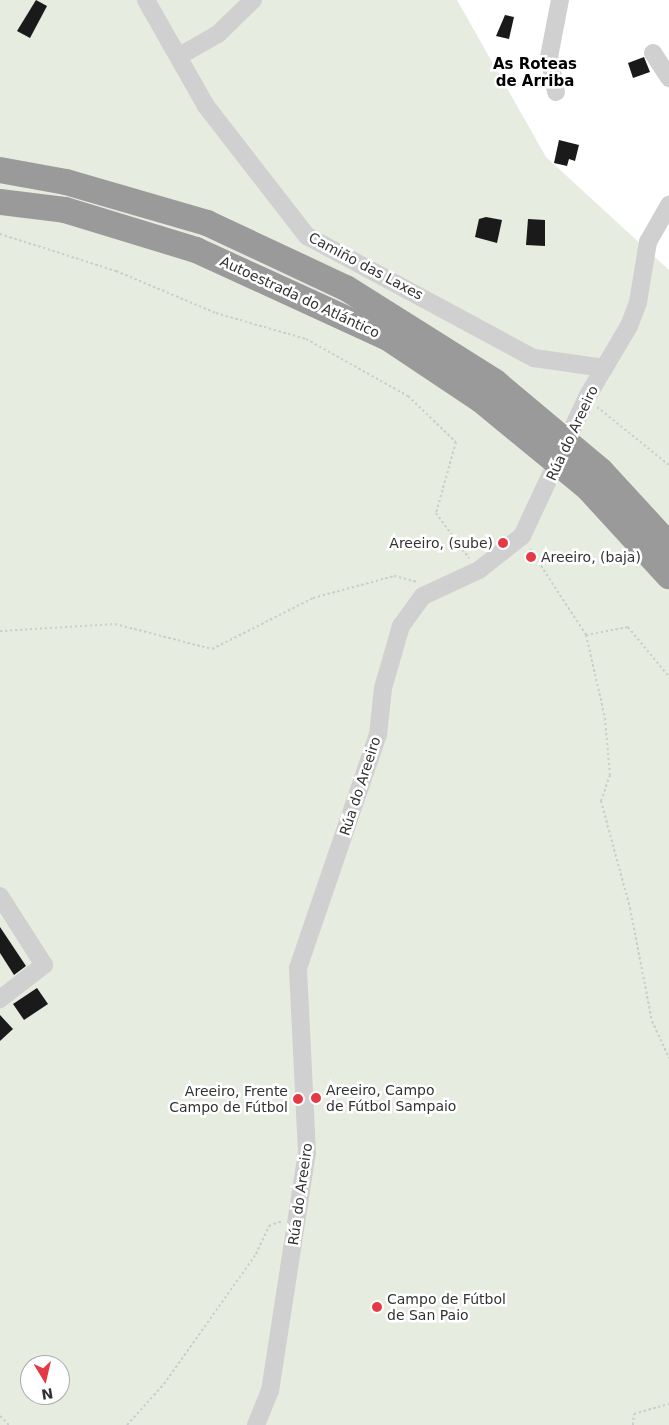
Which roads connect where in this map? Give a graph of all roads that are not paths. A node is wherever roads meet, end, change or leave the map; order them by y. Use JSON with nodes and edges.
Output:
{"nodes":[{"id":1,"x":146,"y":0,"type":"edge"},
{"id":2,"x":253,"y":0,"type":"edge"},
{"id":3,"x":560,"y":0,"type":"edge"},
{"id":4,"x":653,"y":53,"type":"dead end"},
{"id":5,"x":180,"y":55,"type":"junction"},
{"id":6,"x":669,"y":78,"type":"edge"},
{"id":7,"x":556,"y":92,"type":"dead end"},
{"id":8,"x":0,"y":170,"type":"edge"},
{"id":9,"x":0,"y":202,"type":"edge"},
{"id":10,"x":669,"y":205,"type":"edge"},
{"id":11,"x":604,"y":368,"type":"junction"},
{"id":12,"x":669,"y":545,"type":"edge"},
{"id":13,"x":669,"y":576,"type":"edge"},
{"id":14,"x":0,"y":896,"type":"edge"},
{"id":15,"x":0,"y":999,"type":"edge"},
{"id":16,"x":256,"y":1425,"type":"edge"}],
"edges":[{"from":1,"to":5,"type":"street","name":"Camiño das Laxes"},
{"from":2,"to":5,"type":"street"},
{"from":3,"to":7,"type":"street"},
{"from":4,"to":6,"type":"street"},
{"from":5,"to":11,"type":"street","name":"Camiño das Laxes"},
{"from":8,"to":12,"type":"highway","name":"Autoestrada do Atlántico"},
{"from":9,"to":13,"type":"highway","name":"Autoestrada do Atlántico"},
{"from":10,"to":11,"type":"street","name":"Rúa do Areeiro"},
{"from":11,"to":16,"type":"street","name":"Rúa do Areeiro"},
{"from":14,"to":15,"type":"street"}]}
